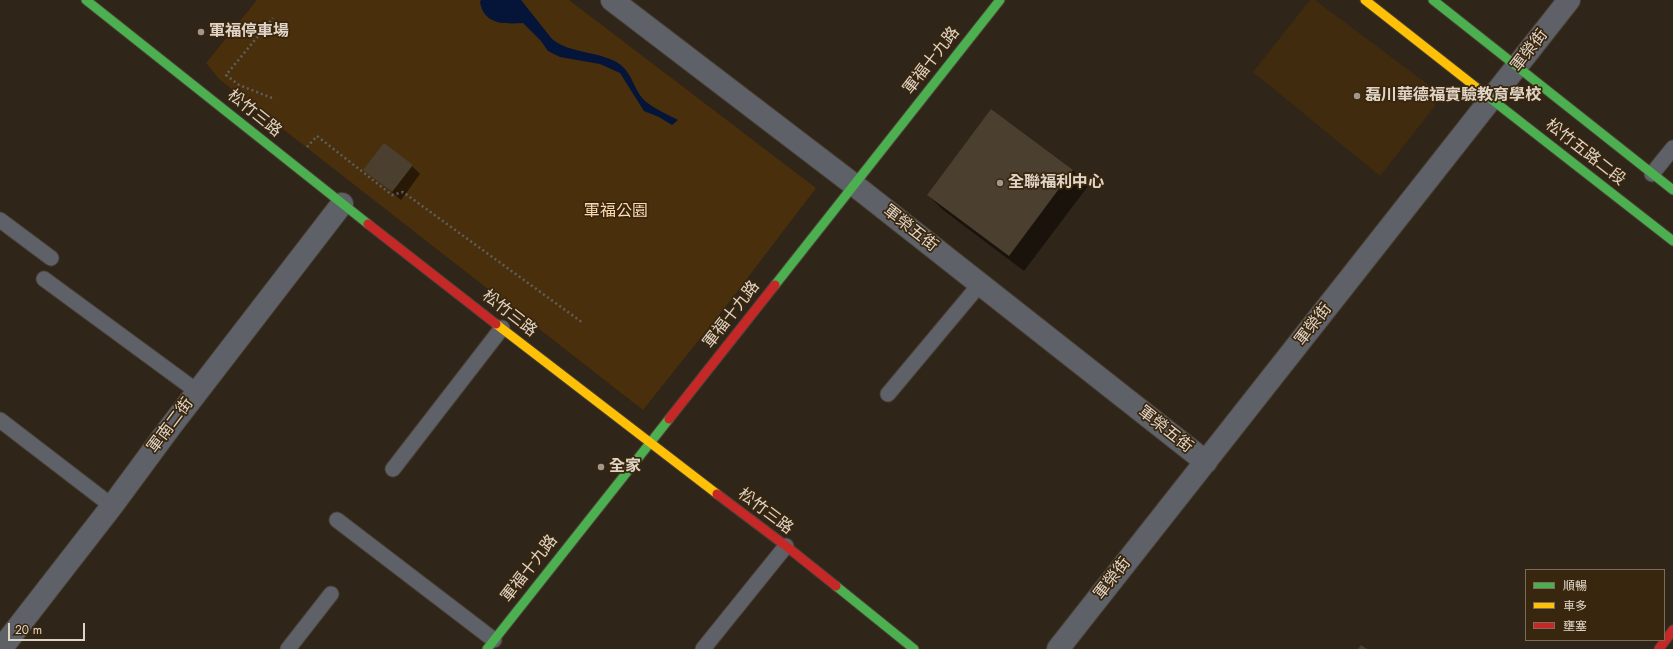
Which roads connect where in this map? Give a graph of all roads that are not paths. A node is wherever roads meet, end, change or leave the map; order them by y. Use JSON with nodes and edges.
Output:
{"nodes":[{"id":1,"x":86,"y":0,"type":"edge"},
{"id":2,"x":612,"y":0,"type":"edge"},
{"id":3,"x":1000,"y":0,"type":"edge"},
{"id":4,"x":1365,"y":0,"type":"edge"},
{"id":5,"x":1433,"y":0,"type":"edge"},
{"id":6,"x":1569,"y":0,"type":"edge"},
{"id":7,"x":1518,"y":66,"type":"junction"},
{"id":8,"x":1492,"y":98,"type":"junction"},
{"id":9,"x":1673,"y":148,"type":"edge"},
{"id":10,"x":1652,"y":174,"type":"junction"},
{"id":11,"x":853,"y":184,"type":"junction"},
{"id":12,"x":1673,"y":190,"type":"edge"},
{"id":13,"x":342,"y":204,"type":"junction"},
{"id":14,"x":0,"y":220,"type":"edge"},
{"id":15,"x":1673,"y":241,"type":"edge"},
{"id":16,"x":51,"y":258,"type":"dead end"},
{"id":17,"x":44,"y":279,"type":"dead end"},
{"id":18,"x":980,"y":284,"type":"junction"},
{"id":19,"x":502,"y":328,"type":"junction"},
{"id":20,"x":198,"y":392,"type":"junction"},
{"id":21,"x":888,"y":394,"type":"dead end"},
{"id":22,"x":0,"y":420,"type":"edge"},
{"id":23,"x":649,"y":443,"type":"junction"},
{"id":24,"x":1206,"y":462,"type":"junction"},
{"id":25,"x":393,"y":468,"type":"dead end"},
{"id":26,"x":112,"y":506,"type":"junction"},
{"id":27,"x":337,"y":520,"type":"dead end"},
{"id":28,"x":786,"y":546,"type":"junction"},
{"id":29,"x":331,"y":594,"type":"dead end"},
{"id":30,"x":1673,"y":630,"type":"edge"},
{"id":31,"x":1665,"y":641,"type":"edge"},
{"id":32,"x":490,"y":645,"type":"edge"},
{"id":33,"x":1,"y":648,"type":"edge"},
{"id":34,"x":288,"y":649,"type":"edge"},
{"id":35,"x":703,"y":649,"type":"edge"},
{"id":36,"x":914,"y":649,"type":"edge"},
{"id":37,"x":1058,"y":649,"type":"edge"}],
"edges":[{"from":1,"to":13,"type":"street","name":"松竹三路"},
{"from":2,"to":11,"type":"street","name":"軍榮五街"},
{"from":3,"to":11,"type":"street","name":"軍福十九路"},
{"from":4,"to":8,"type":"street","name":"松竹五路二段"},
{"from":5,"to":7,"type":"street","name":"松竹五路二段"},
{"from":6,"to":7,"type":"street","name":"軍榮街"},
{"from":7,"to":8,"type":"street","name":"軍榮街"},
{"from":7,"to":10,"type":"street","name":"松竹五路二段"},
{"from":8,"to":15,"type":"street","name":"松竹五路二段"},
{"from":8,"to":24,"type":"street","name":"軍榮街"},
{"from":9,"to":10,"type":"lane"},
{"from":10,"to":12,"type":"street","name":"松竹五路二段"},
{"from":11,"to":18,"type":"street","name":"軍榮五街"},
{"from":11,"to":23,"type":"street","name":"軍福十九路"},
{"from":13,"to":19,"type":"street","name":"松竹三路"},
{"from":13,"to":20,"type":"street","name":"軍南二街"},
{"from":14,"to":16,"type":"lane"},
{"from":17,"to":20,"type":"lane"},
{"from":18,"to":21,"type":"lane"},
{"from":18,"to":24,"type":"street","name":"軍榮五街"},
{"from":19,"to":23,"type":"street","name":"松竹三路"},
{"from":19,"to":25,"type":"lane"},
{"from":20,"to":26,"type":"street","name":"軍南二街"},
{"from":22,"to":26,"type":"lane"},
{"from":23,"to":28,"type":"street","name":"松竹三路"},
{"from":23,"to":32,"type":"street","name":"軍福十九路"},
{"from":24,"to":37,"type":"street","name":"軍榮街"},
{"from":26,"to":33,"type":"street","name":"軍南二街"},
{"from":27,"to":32,"type":"lane"},
{"from":28,"to":35,"type":"lane"},
{"from":28,"to":36,"type":"street","name":"松竹三路"},
{"from":29,"to":34,"type":"lane"},
{"from":30,"to":31,"type":"street"}]}
